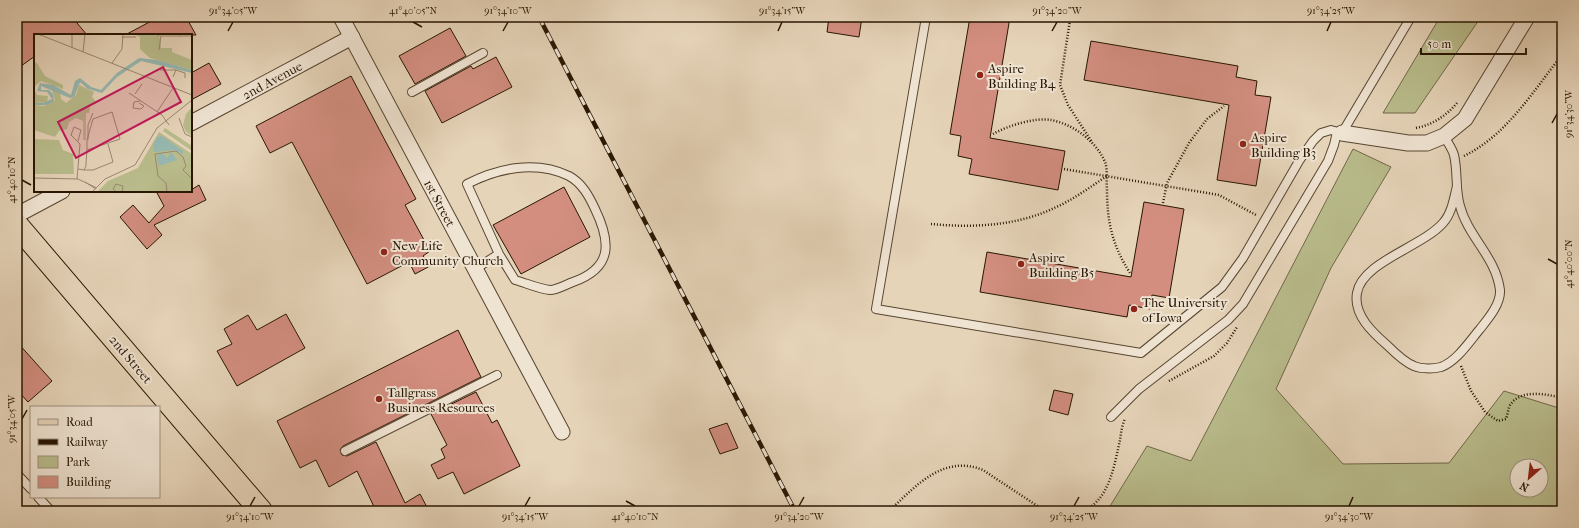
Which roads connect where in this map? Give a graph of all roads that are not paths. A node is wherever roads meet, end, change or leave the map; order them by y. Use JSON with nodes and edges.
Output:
{"nodes":[{"id":1,"x":341,"y":17,"type":"edge"},
{"id":2,"x":926,"y":17,"type":"edge"},
{"id":3,"x":1408,"y":17,"type":"edge"},
{"id":4,"x":1527,"y":17,"type":"edge"},
{"id":5,"x":352,"y":37,"type":"junction"},
{"id":6,"x":483,"y":53,"type":"dead end"},
{"id":7,"x":412,"y":92,"type":"dead end"},
{"id":8,"x":192,"y":122,"type":"edge"},
{"id":9,"x":1339,"y":132,"type":"junction"},
{"id":10,"x":1444,"y":136,"type":"junction"},
{"id":11,"x":1457,"y":186,"type":"junction"},
{"id":12,"x":60,"y":192,"type":"edge"},
{"id":13,"x":17,"y":215,"type":"edge"},
{"id":14,"x":17,"y":226,"type":"edge"},
{"id":15,"x":499,"y":254,"type":"junction"},
{"id":16,"x":475,"y":269,"type":"junction"},
{"id":17,"x":497,"y":375,"type":"dead end"},
{"id":18,"x":1111,"y":417,"type":"dead end"},
{"id":19,"x":562,"y":432,"type":"dead end"},
{"id":20,"x":345,"y":451,"type":"dead end"},
{"id":21,"x":17,"y":474,"type":"edge"},
{"id":22,"x":30,"y":488,"type":"edge"},
{"id":23,"x":39,"y":498,"type":"edge"},
{"id":24,"x":50,"y":510,"type":"edge"},
{"id":25,"x":261,"y":511,"type":"edge"}],
"edges":[{"from":1,"to":5,"type":"street","name":"1st Street"},
{"from":2,"to":9,"type":"lane"},
{"from":3,"to":9,"type":"lane"},
{"from":4,"to":10,"type":"street"},
{"from":5,"to":8,"type":"street","name":"2nd Avenue"},
{"from":5,"to":16,"type":"street","name":"1st Street"},
{"from":6,"to":7,"type":"lane"},
{"from":9,"to":10,"type":"street"},
{"from":9,"to":18,"type":"lane"},
{"from":10,"to":11,"type":"lane"},
{"from":11,"to":11,"type":"lane"},
{"from":12,"to":13,"type":"street"},
{"from":14,"to":25,"type":"main road","name":"2nd Street"},
{"from":15,"to":15,"type":"lane"},
{"from":15,"to":16,"type":"lane"},
{"from":16,"to":19,"type":"street","name":"1st Street"},
{"from":17,"to":20,"type":"lane"},
{"from":21,"to":22,"type":"lane"},
{"from":23,"to":24,"type":"lane"}]}
